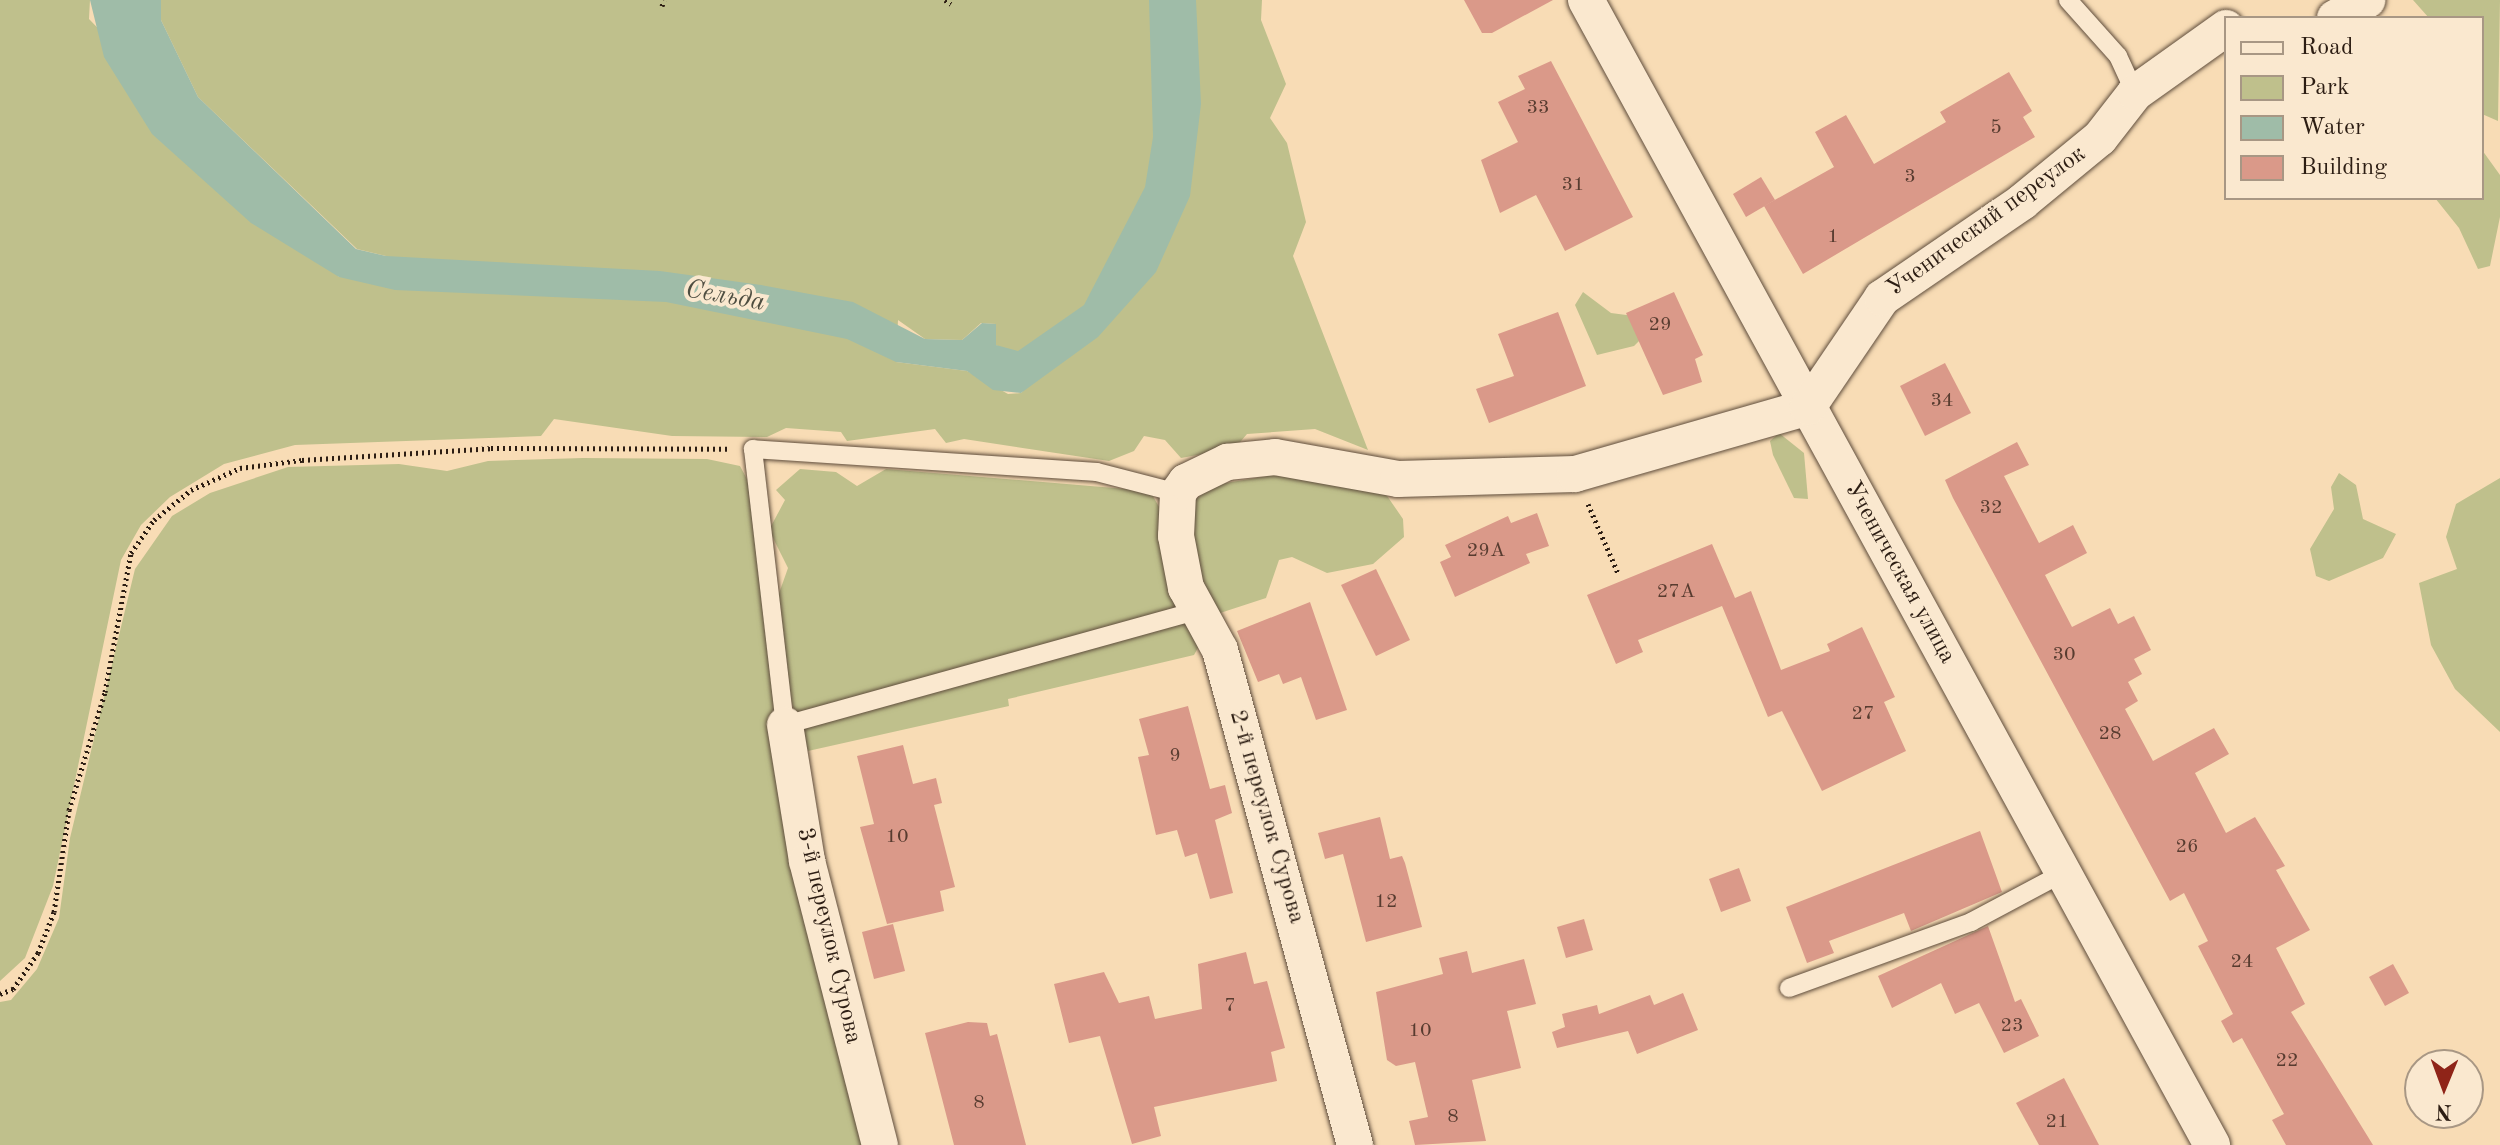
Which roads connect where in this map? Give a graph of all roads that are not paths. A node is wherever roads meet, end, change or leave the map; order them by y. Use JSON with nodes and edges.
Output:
{"nodes":[{"id":1,"x":1586,"y":0,"type":"edge"},
{"id":2,"x":2068,"y":0,"type":"edge"},
{"id":3,"x":2367,"y":0,"type":"edge"},
{"id":4,"x":2339,"y":16,"type":"edge"},
{"id":5,"x":2224,"y":29,"type":"edge"},
{"id":6,"x":2135,"y":93,"type":"junction"},
{"id":7,"x":1808,"y":407,"type":"junction"},
{"id":8,"x":1178,"y":493,"type":"junction"},
{"id":9,"x":1199,"y":610,"type":"junction"},
{"id":10,"x":785,"y":725,"type":"junction"},
{"id":11,"x":2063,"y":873,"type":"junction"},
{"id":12,"x":1789,"y":988,"type":"dead end"},
{"id":13,"x":880,"y":1145,"type":"edge"},
{"id":14,"x":1355,"y":1145,"type":"edge"},
{"id":15,"x":2212,"y":1145,"type":"edge"}],
"edges":[{"from":1,"to":7,"type":"street","name":"Ученическая улица"},
{"from":2,"to":6,"type":"lane"},
{"from":3,"to":4,"type":"street"},
{"from":5,"to":6,"type":"street","name":"Ученический переулок"},
{"from":6,"to":7,"type":"street","name":"Ученический переулок"},
{"from":7,"to":8,"type":"street"},
{"from":7,"to":11,"type":"street","name":"Ученическая улица"},
{"from":8,"to":9,"type":"street","name":"2-й переулок Сурова"},
{"from":8,"to":10,"type":"lane"},
{"from":9,"to":10,"type":"lane"},
{"from":9,"to":14,"type":"street","name":"2-й переулок Сурова"},
{"from":10,"to":13,"type":"street","name":"3-й переулок Сурова"},
{"from":11,"to":12,"type":"lane"},
{"from":11,"to":15,"type":"street","name":"Ученическая улица"}]}
